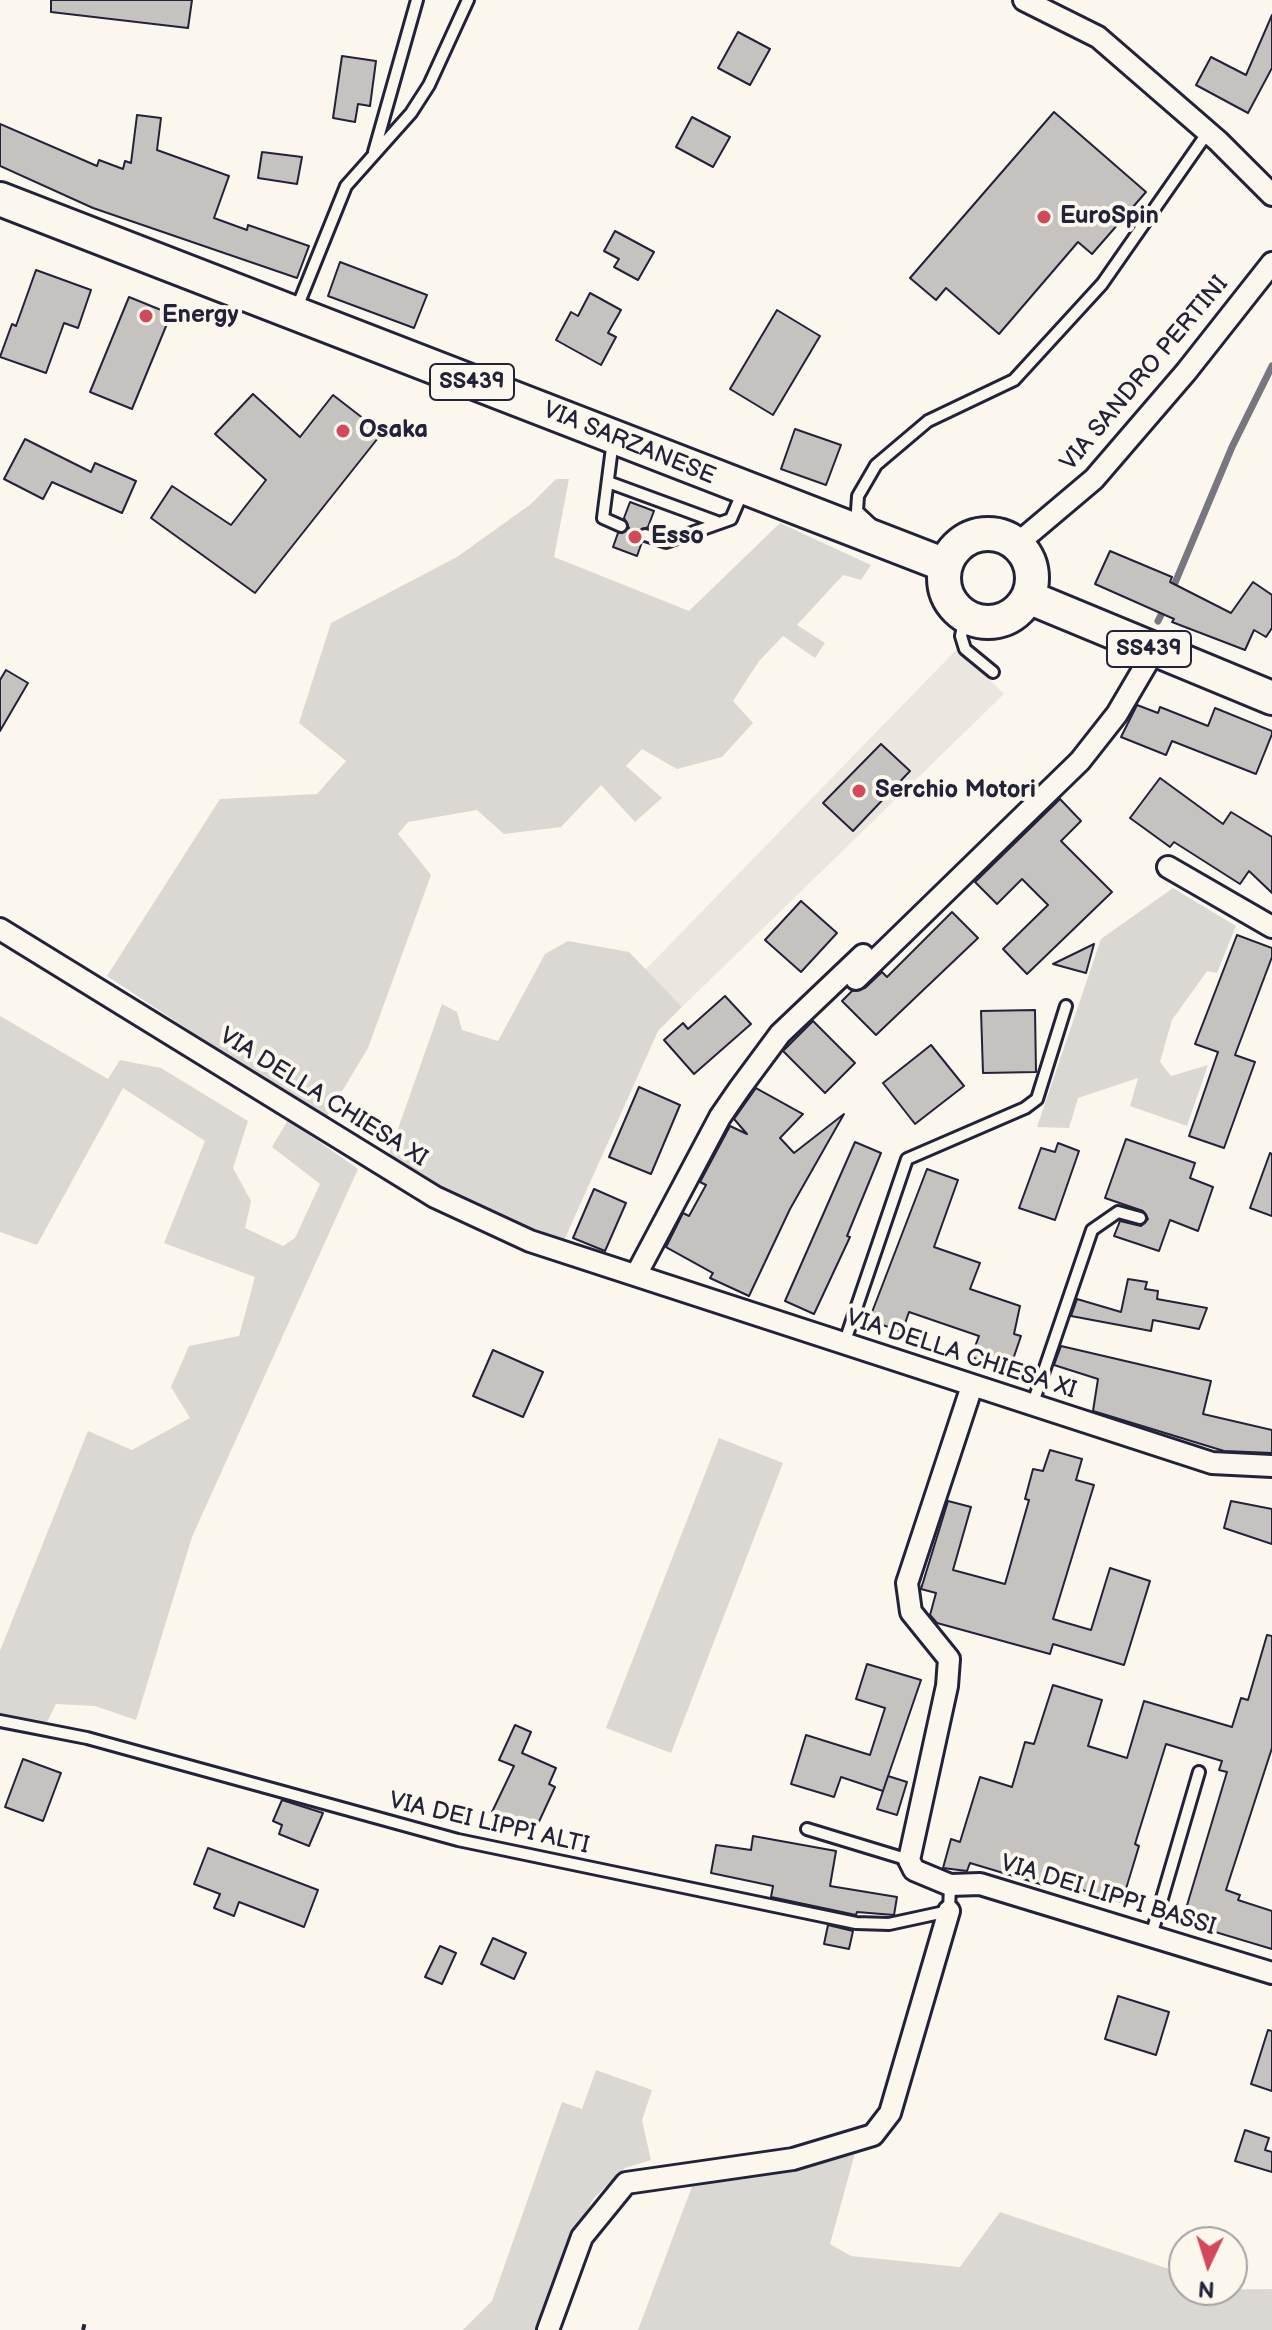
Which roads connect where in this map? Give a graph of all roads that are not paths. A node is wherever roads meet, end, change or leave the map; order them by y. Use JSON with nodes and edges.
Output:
{"nodes":[{"id":1,"x":417,"y":0,"type":"edge"},
{"id":2,"x":468,"y":0,"type":"edge"},
{"id":3,"x":1024,"y":0,"type":"edge"},
{"id":4,"x":1208,"y":132,"type":"junction"},
{"id":5,"x":374,"y":154,"type":"junction"},
{"id":6,"x":1272,"y":195,"type":"edge"},
{"id":7,"x":0,"y":199,"type":"edge"},
{"id":8,"x":1272,"y":263,"type":"edge"},
{"id":9,"x":295,"y":312,"type":"junction"},
{"id":10,"x":613,"y":438,"type":"junction"},
{"id":11,"x":608,"y":482,"type":"junction"},
{"id":12,"x":744,"y":490,"type":"junction"},
{"id":13,"x":717,"y":522,"type":"junction"},
{"id":14,"x":621,"y":526,"type":"dead end"},
{"id":15,"x":645,"y":535,"type":"dead end"},
{"id":16,"x":1017,"y":544,"type":"junction"},
{"id":17,"x":932,"y":560,"type":"junction"},
{"id":18,"x":1028,"y":597,"type":"junction"},
{"id":19,"x":965,"y":616,"type":"junction"},
{"id":20,"x":1154,"y":651,"type":"junction"},
{"id":21,"x":993,"y":672,"type":"dead end"},
{"id":22,"x":1272,"y":698,"type":"edge"},
{"id":23,"x":1168,"y":867,"type":"dead end"},
{"id":24,"x":1272,"y":927,"type":"edge"},
{"id":25,"x":0,"y":929,"type":"edge"},
{"id":26,"x":869,"y":949,"type":"dead end"},
{"id":27,"x":856,"y":979,"type":"dead end"},
{"id":28,"x":1066,"y":1006,"type":"dead end"},
{"id":29,"x":1140,"y":1218,"type":"dead end"},
{"id":30,"x":636,"y":1275,"type":"junction"},
{"id":31,"x":844,"y":1344,"type":"junction"},
{"id":32,"x":972,"y":1386,"type":"junction"},
{"id":33,"x":1032,"y":1406,"type":"junction"},
{"id":34,"x":1272,"y":1466,"type":"edge"},
{"id":35,"x":0,"y":1721,"type":"edge"},
{"id":36,"x":1199,"y":1772,"type":"dead end"},
{"id":37,"x":807,"y":1829,"type":"dead end"},
{"id":38,"x":909,"y":1860,"type":"junction"},
{"id":39,"x":950,"y":1885,"type":"junction"},
{"id":40,"x":949,"y":1911,"type":"junction"},
{"id":41,"x":1151,"y":1936,"type":"junction"},
{"id":42,"x":1272,"y":1973,"type":"edge"},
{"id":43,"x":548,"y":2330,"type":"edge"}],
"edges":[{"from":1,"to":5,"type":"lane"},
{"from":2,"to":5,"type":"lane"},
{"from":3,"to":4,"type":"street"},
{"from":4,"to":6,"type":"street"},
{"from":4,"to":17,"type":"lane"},
{"from":5,"to":9,"type":"lane"},
{"from":7,"to":9,"type":"main road","name":"VIA SARZANESE","number":"SS439"},
{"from":8,"to":16,"type":"street","name":"VIA SANDRO PERTINI"},
{"from":9,"to":10,"type":"main road","name":"VIA SARZANESE","number":"SS439"},
{"from":10,"to":11,"type":"lane"},
{"from":10,"to":12,"type":"main road","name":"VIA SARZANESE","number":"SS439"},
{"from":11,"to":13,"type":"lane"},
{"from":11,"to":14,"type":"lane"},
{"from":12,"to":13,"type":"lane"},
{"from":12,"to":17,"type":"main road","name":"VIA SARZANESE","number":"SS439"},
{"from":13,"to":15,"type":"lane"},
{"from":16,"to":17,"type":"main road"},
{"from":16,"to":18,"type":"main road"},
{"from":17,"to":19,"type":"main road"},
{"from":18,"to":19,"type":"main road"},
{"from":18,"to":20,"type":"main road","number":"SS439"},
{"from":19,"to":21,"type":"lane"},
{"from":20,"to":22,"type":"main road","number":"SS439"},
{"from":20,"to":27,"type":"street"},
{"from":23,"to":24,"type":"street"},
{"from":25,"to":30,"type":"street","name":"VIA DELLA CHIESA XI"},
{"from":26,"to":30,"type":"street"},
{"from":28,"to":31,"type":"lane"},
{"from":29,"to":33,"type":"lane"},
{"from":30,"to":31,"type":"street","name":"VIA DELLA CHIESA XI"},
{"from":31,"to":32,"type":"street","name":"VIA DELLA CHIESA XI"},
{"from":32,"to":33,"type":"street","name":"VIA DELLA CHIESA XI"},
{"from":32,"to":38,"type":"street"},
{"from":33,"to":34,"type":"street","name":"VIA DELLA CHIESA XI"},
{"from":35,"to":40,"type":"lane","name":"VIA DEI LIPPI ALTI"},
{"from":36,"to":41,"type":"lane"},
{"from":37,"to":38,"type":"lane"},
{"from":38,"to":39,"type":"street","name":"VIA DEI LIPPI BASSI"},
{"from":39,"to":40,"type":"lane"},
{"from":39,"to":41,"type":"street","name":"VIA DEI LIPPI BASSI"},
{"from":40,"to":43,"type":"street"},
{"from":41,"to":42,"type":"street","name":"VIA DEI LIPPI BASSI"}]}
